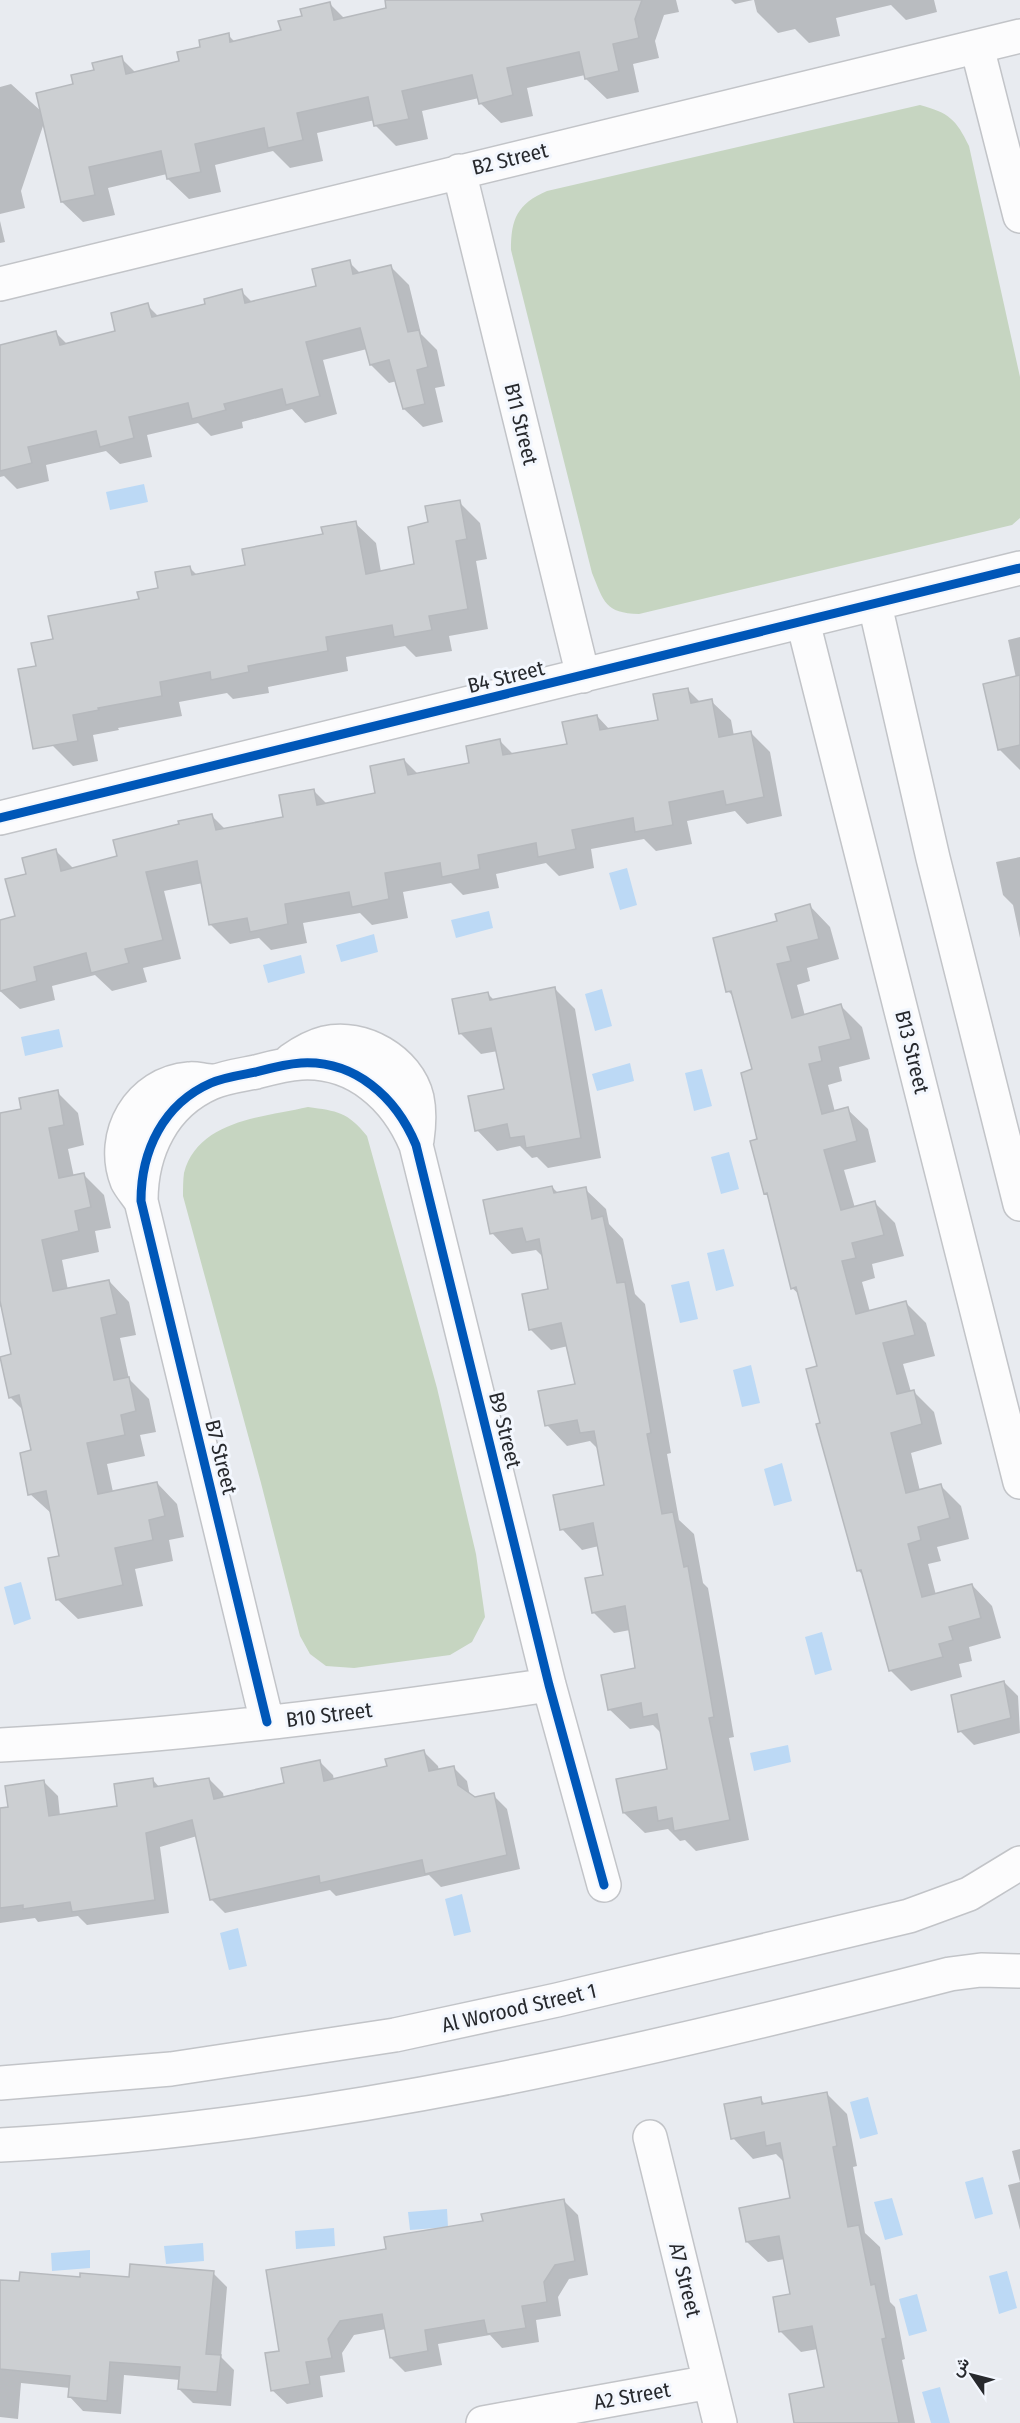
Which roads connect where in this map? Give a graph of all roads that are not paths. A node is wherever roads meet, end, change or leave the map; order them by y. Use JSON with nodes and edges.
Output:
{"nodes":[{"id":1,"x":1020,"y":36,"type":"edge"},
{"id":2,"x":977,"y":47,"type":"junction"},
{"id":3,"x":459,"y":171,"type":"junction"},
{"id":4,"x":1020,"y":216,"type":"edge"},
{"id":5,"x":0,"y":284,"type":"edge"},
{"id":6,"x":1020,"y":568,"type":"edge"},
{"id":7,"x":875,"y":605,"type":"junction"},
{"id":8,"x":803,"y":622,"type":"junction"},
{"id":9,"x":583,"y":676,"type":"junction"},
{"id":10,"x":0,"y":818,"type":"edge"},
{"id":11,"x":141,"y":1201,"type":"joint"},
{"id":12,"x":1020,"y":1204,"type":"edge"},
{"id":13,"x":1020,"y":1482,"type":"edge"},
{"id":14,"x":549,"y":1685,"type":"junction"},
{"id":15,"x":267,"y":1722,"type":"junction"},
{"id":16,"x":0,"y":1745,"type":"edge"},
{"id":17,"x":1020,"y":1863,"type":"edge"},
{"id":18,"x":604,"y":1885,"type":"dead end"},
{"id":19,"x":1020,"y":1971,"type":"edge"},
{"id":20,"x":0,"y":2083,"type":"edge"},
{"id":21,"x":650,"y":2137,"type":"dead end"},
{"id":22,"x":0,"y":2145,"type":"edge"},
{"id":23,"x":710,"y":2382,"type":"junction"},
{"id":24,"x":483,"y":2423,"type":"edge"},
{"id":25,"x":720,"y":2423,"type":"edge"}],
"edges":[{"from":1,"to":2,"type":"street","name":"B2 Street"},
{"from":2,"to":3,"type":"street","name":"B2 Street"},
{"from":2,"to":4,"type":"street"},
{"from":3,"to":5,"type":"street","name":"B2 Street"},
{"from":3,"to":9,"type":"street","name":"B11 Street"},
{"from":6,"to":7,"type":"street","name":"B4 Street"},
{"from":7,"to":8,"type":"street","name":"B4 Street"},
{"from":7,"to":12,"type":"street"},
{"from":8,"to":9,"type":"street","name":"B4 Street"},
{"from":8,"to":13,"type":"street","name":"B13 Street"},
{"from":9,"to":10,"type":"street","name":"B4 Street"},
{"from":11,"to":14,"type":"street","name":"B9 Street"},
{"from":11,"to":15,"type":"street","name":"B7 Street"},
{"from":14,"to":15,"type":"street","name":"B10 Street"},
{"from":14,"to":18,"type":"street","name":"B9 Street"},
{"from":15,"to":16,"type":"street","name":"B10 Street"},
{"from":17,"to":20,"type":"street","name":"Al Worood Street 1"},
{"from":19,"to":22,"type":"street"},
{"from":21,"to":23,"type":"street","name":"A7 Street"},
{"from":23,"to":24,"type":"street","name":"A2 Street"},
{"from":23,"to":25,"type":"street","name":"A7 Street"}]}
